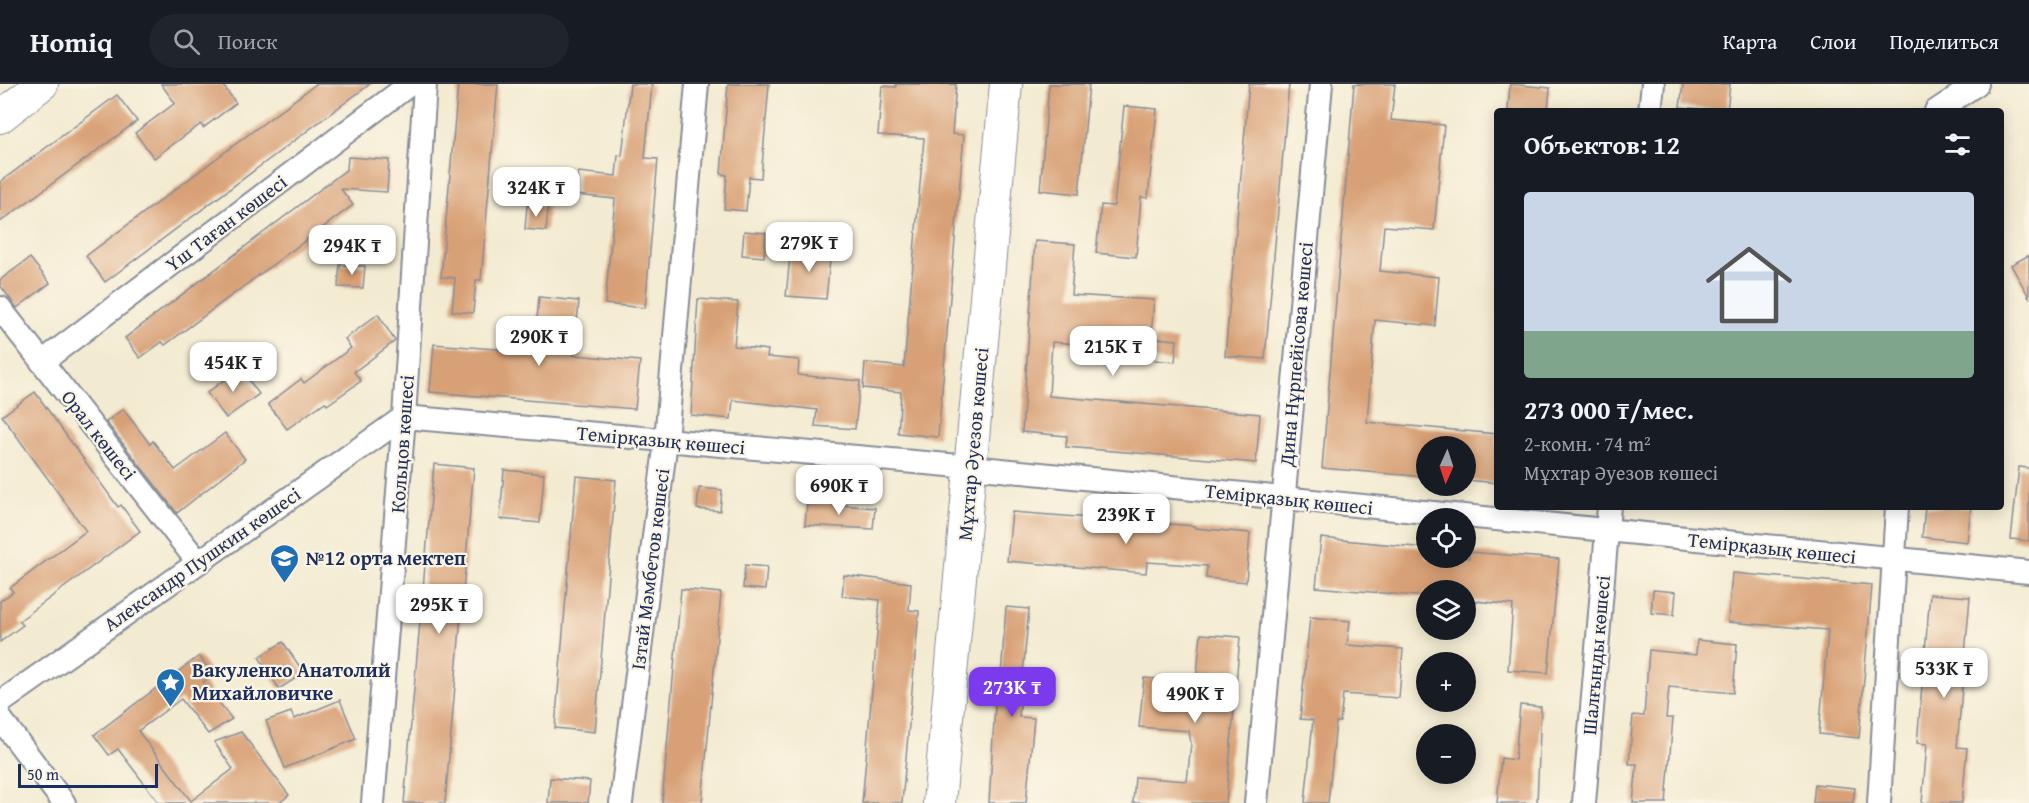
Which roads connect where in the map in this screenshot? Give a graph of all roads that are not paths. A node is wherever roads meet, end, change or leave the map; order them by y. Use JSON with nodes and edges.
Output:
{"nodes":[{"id":1,"x":42,"y":84,"type":"edge"},
{"id":2,"x":410,"y":84,"type":"edge"},
{"id":3,"x":425,"y":84,"type":"edge"},
{"id":4,"x":697,"y":84,"type":"edge"},
{"id":5,"x":1006,"y":84,"type":"edge"},
{"id":6,"x":1321,"y":84,"type":"edge"},
{"id":7,"x":1653,"y":84,"type":"edge"},
{"id":8,"x":1977,"y":84,"type":"edge"},
{"id":9,"x":1650,"y":108,"type":"edge"},
{"id":10,"x":1941,"y":108,"type":"edge"},
{"id":11,"x":0,"y":117,"type":"edge"},
{"id":12,"x":0,"y":308,"type":"edge"},
{"id":13,"x":42,"y":362,"type":"junction"},
{"id":14,"x":404,"y":417,"type":"junction"},
{"id":15,"x":666,"y":440,"type":"junction"},
{"id":16,"x":971,"y":467,"type":"junction"},
{"id":17,"x":1283,"y":498,"type":"junction"},
{"id":18,"x":1609,"y":510,"type":"edge"},
{"id":19,"x":1897,"y":510,"type":"edge"},
{"id":20,"x":1607,"y":532,"type":"junction"},
{"id":21,"x":1894,"y":560,"type":"junction"},
{"id":22,"x":198,"y":562,"type":"junction"},
{"id":23,"x":2029,"y":572,"type":"edge"},
{"id":24,"x":0,"y":703,"type":"edge"},
{"id":25,"x":0,"y":718,"type":"edge"},
{"id":26,"x":64,"y":803,"type":"edge"},
{"id":27,"x":373,"y":803,"type":"edge"},
{"id":28,"x":621,"y":803,"type":"edge"},
{"id":29,"x":939,"y":803,"type":"edge"},
{"id":30,"x":1256,"y":803,"type":"edge"},
{"id":31,"x":1584,"y":803,"type":"edge"},
{"id":32,"x":1879,"y":803,"type":"edge"}],
"edges":[{"from":1,"to":11,"type":"street"},
{"from":2,"to":13,"type":"street","name":"Үш Таған көшесі"},
{"from":3,"to":14,"type":"street","name":"Кольцов көшесі"},
{"from":4,"to":15,"type":"street","name":"Ізтай Мәмбетов көшесі"},
{"from":5,"to":16,"type":"street","name":"Мұхтар Әуезов көшесі"},
{"from":6,"to":17,"type":"street","name":"Дина Нұрпейісова көшесі"},
{"from":7,"to":9,"type":"street"},
{"from":8,"to":10,"type":"street"},
{"from":12,"to":13,"type":"street","name":"Орал көшесі"},
{"from":13,"to":22,"type":"street","name":"Орал көшесі"},
{"from":14,"to":15,"type":"street","name":"Темірқазық көшесі"},
{"from":14,"to":22,"type":"street","name":"Александр Пушкин көшесі"},
{"from":14,"to":27,"type":"street","name":"Кольцов көшесі"},
{"from":15,"to":16,"type":"street","name":"Темірқазық көшесі"},
{"from":15,"to":28,"type":"street","name":"Ізтай Мәмбетов көшесі"},
{"from":16,"to":17,"type":"street","name":"Темірқазық көшесі"},
{"from":16,"to":29,"type":"street","name":"Мұхтар Әуезов көшесі"},
{"from":17,"to":20,"type":"street","name":"Темірқазық көшесі"},
{"from":17,"to":30,"type":"street","name":"Дина Нұрпейісова көшесі"},
{"from":18,"to":20,"type":"street","name":"Шалғынды көшесі"},
{"from":19,"to":21,"type":"street"},
{"from":20,"to":21,"type":"street","name":"Темірқазық көшесі"},
{"from":20,"to":31,"type":"street","name":"Шалғынды көшесі"},
{"from":21,"to":23,"type":"street","name":"Темірқазық көшесі"},
{"from":21,"to":32,"type":"street"},
{"from":22,"to":24,"type":"street","name":"Александр Пушкин көшесі"},
{"from":25,"to":26,"type":"street"}]}
